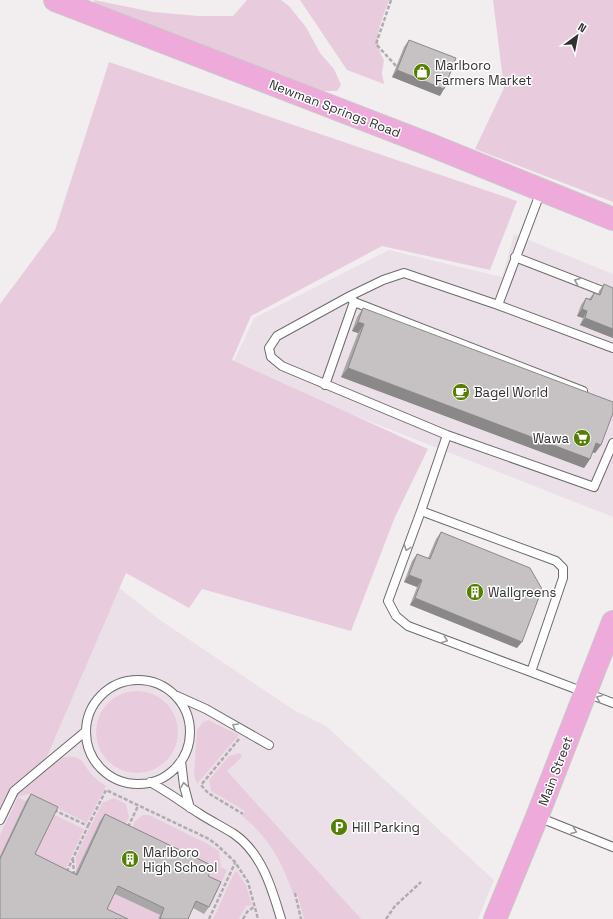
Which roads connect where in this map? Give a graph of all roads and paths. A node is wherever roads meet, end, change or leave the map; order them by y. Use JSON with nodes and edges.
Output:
{"nodes":[{"id":1,"x":55,"y":0,"type":"edge"},
{"id":2,"x":391,"y":0,"type":"edge"},
{"id":3,"x":396,"y":67,"type":"dead end"},
{"id":4,"x":541,"y":191,"type":"junction"},
{"id":5,"x":613,"y":219,"type":"edge"},
{"id":6,"x":515,"y":257,"type":"junction"},
{"id":7,"x":613,"y":295,"type":"edge"},
{"id":8,"x":352,"y":299,"type":"junction"},
{"id":9,"x":498,"y":305,"type":"junction"},
{"id":10,"x":613,"y":348,"type":"edge"},
{"id":11,"x":325,"y":384,"type":"junction"},
{"id":12,"x":595,"y":395,"type":"edge"},
{"id":13,"x":447,"y":435,"type":"junction"},
{"id":14,"x":613,"y":443,"type":"edge"},
{"id":15,"x":421,"y":511,"type":"junction"},
{"id":16,"x":613,"y":622,"type":"edge"},
{"id":17,"x":531,"y":672,"type":"junction"},
{"id":18,"x":586,"y":693,"type":"junction"},
{"id":19,"x":175,"y":695,"type":"junction"},
{"id":20,"x":613,"y":703,"type":"edge"},
{"id":21,"x":86,"y":731,"type":"junction"},
{"id":22,"x":245,"y":731,"type":"junction"},
{"id":23,"x":269,"y":746,"type":"dead end"},
{"id":24,"x":181,"y":761,"type":"junction"},
{"id":25,"x":150,"y":782,"type":"junction"},
{"id":26,"x":138,"y":806,"type":"junction"},
{"id":27,"x":48,"y":807,"type":"edge"},
{"id":28,"x":190,"y":808,"type":"junction"},
{"id":29,"x":244,"y":814,"type":"dead end"},
{"id":30,"x":537,"y":817,"type":"junction"},
{"id":31,"x":0,"y":820,"type":"edge"},
{"id":32,"x":88,"y":826,"type":"junction"},
{"id":33,"x":125,"y":833,"type":"edge"},
{"id":34,"x":613,"y":846,"type":"edge"},
{"id":35,"x":73,"y":858,"type":"junction"},
{"id":36,"x":235,"y":862,"type":"junction"},
{"id":37,"x":74,"y":876,"type":"edge"},
{"id":38,"x":63,"y":878,"type":"edge"},
{"id":39,"x":421,"y":882,"type":"dead end"},
{"id":40,"x":294,"y":893,"type":"dead end"},
{"id":41,"x":255,"y":906,"type":"junction"},
{"id":42,"x":207,"y":907,"type":"edge"},
{"id":43,"x":213,"y":910,"type":"junction"},
{"id":44,"x":209,"y":919,"type":"edge"},
{"id":45,"x":243,"y":919,"type":"edge"},
{"id":46,"x":258,"y":919,"type":"edge"},
{"id":47,"x":281,"y":919,"type":"edge"},
{"id":48,"x":301,"y":919,"type":"edge"},
{"id":49,"x":386,"y":919,"type":"edge"},
{"id":50,"x":495,"y":919,"type":"edge"}],
"edges":[{"from":1,"to":4,"type":"main road","name":"Newman Springs Road"},
{"from":2,"to":3,"type":"path"},
{"from":4,"to":5,"type":"main road","name":"Newman Springs Road"},
{"from":4,"to":6,"type":"lane"},
{"from":7,"to":6,"type":"lane","one_way":true},
{"from":6,"to":9,"type":"lane"},
{"from":8,"to":9,"type":"lane"},
{"from":8,"to":11,"type":"lane"},
{"from":8,"to":11,"type":"lane"},
{"from":8,"to":12,"type":"lane"},
{"from":9,"to":10,"type":"lane"},
{"from":11,"to":13,"type":"lane"},
{"from":13,"to":14,"type":"lane"},
{"from":13,"to":15,"type":"lane"},
{"from":15,"to":17,"type":"lane","one_way":true},
{"from":15,"to":17,"type":"lane"},
{"from":16,"to":18,"type":"main road","name":"Main Street"},
{"from":17,"to":18,"type":"lane"},
{"from":20,"to":18,"type":"lane","one_way":true},
{"from":18,"to":30,"type":"main road","name":"Main Street"},
{"from":19,"to":21,"type":"lane"},
{"from":22,"to":19,"type":"lane","one_way":true},
{"from":19,"to":24,"type":"lane"},
{"from":21,"to":25,"type":"lane"},
{"from":21,"to":31,"type":"lane"},
{"from":22,"to":23,"type":"lane"},
{"from":22,"to":29,"type":"path"},
{"from":24,"to":25,"type":"lane"},
{"from":28,"to":24,"type":"lane","one_way":true},
{"from":25,"to":28,"type":"lane"},
{"from":26,"to":32,"type":"path"},
{"from":26,"to":33,"type":"path"},
{"from":26,"to":36,"type":"path"},
{"from":27,"to":32,"type":"path"},
{"from":28,"to":47,"type":"lane"},
{"from":30,"to":34,"type":"lane","one_way":true},
{"from":30,"to":50,"type":"main road","name":"Main Street"},
{"from":32,"to":35,"type":"path"},
{"from":35,"to":37,"type":"path"},
{"from":35,"to":38,"type":"path"},
{"from":36,"to":41,"type":"path"},
{"from":36,"to":43,"type":"path"},
{"from":39,"to":49,"type":"path"},
{"from":40,"to":48,"type":"path"},
{"from":41,"to":45,"type":"path"},
{"from":41,"to":46,"type":"path"},
{"from":42,"to":43,"type":"path"},
{"from":43,"to":44,"type":"path"}]}
